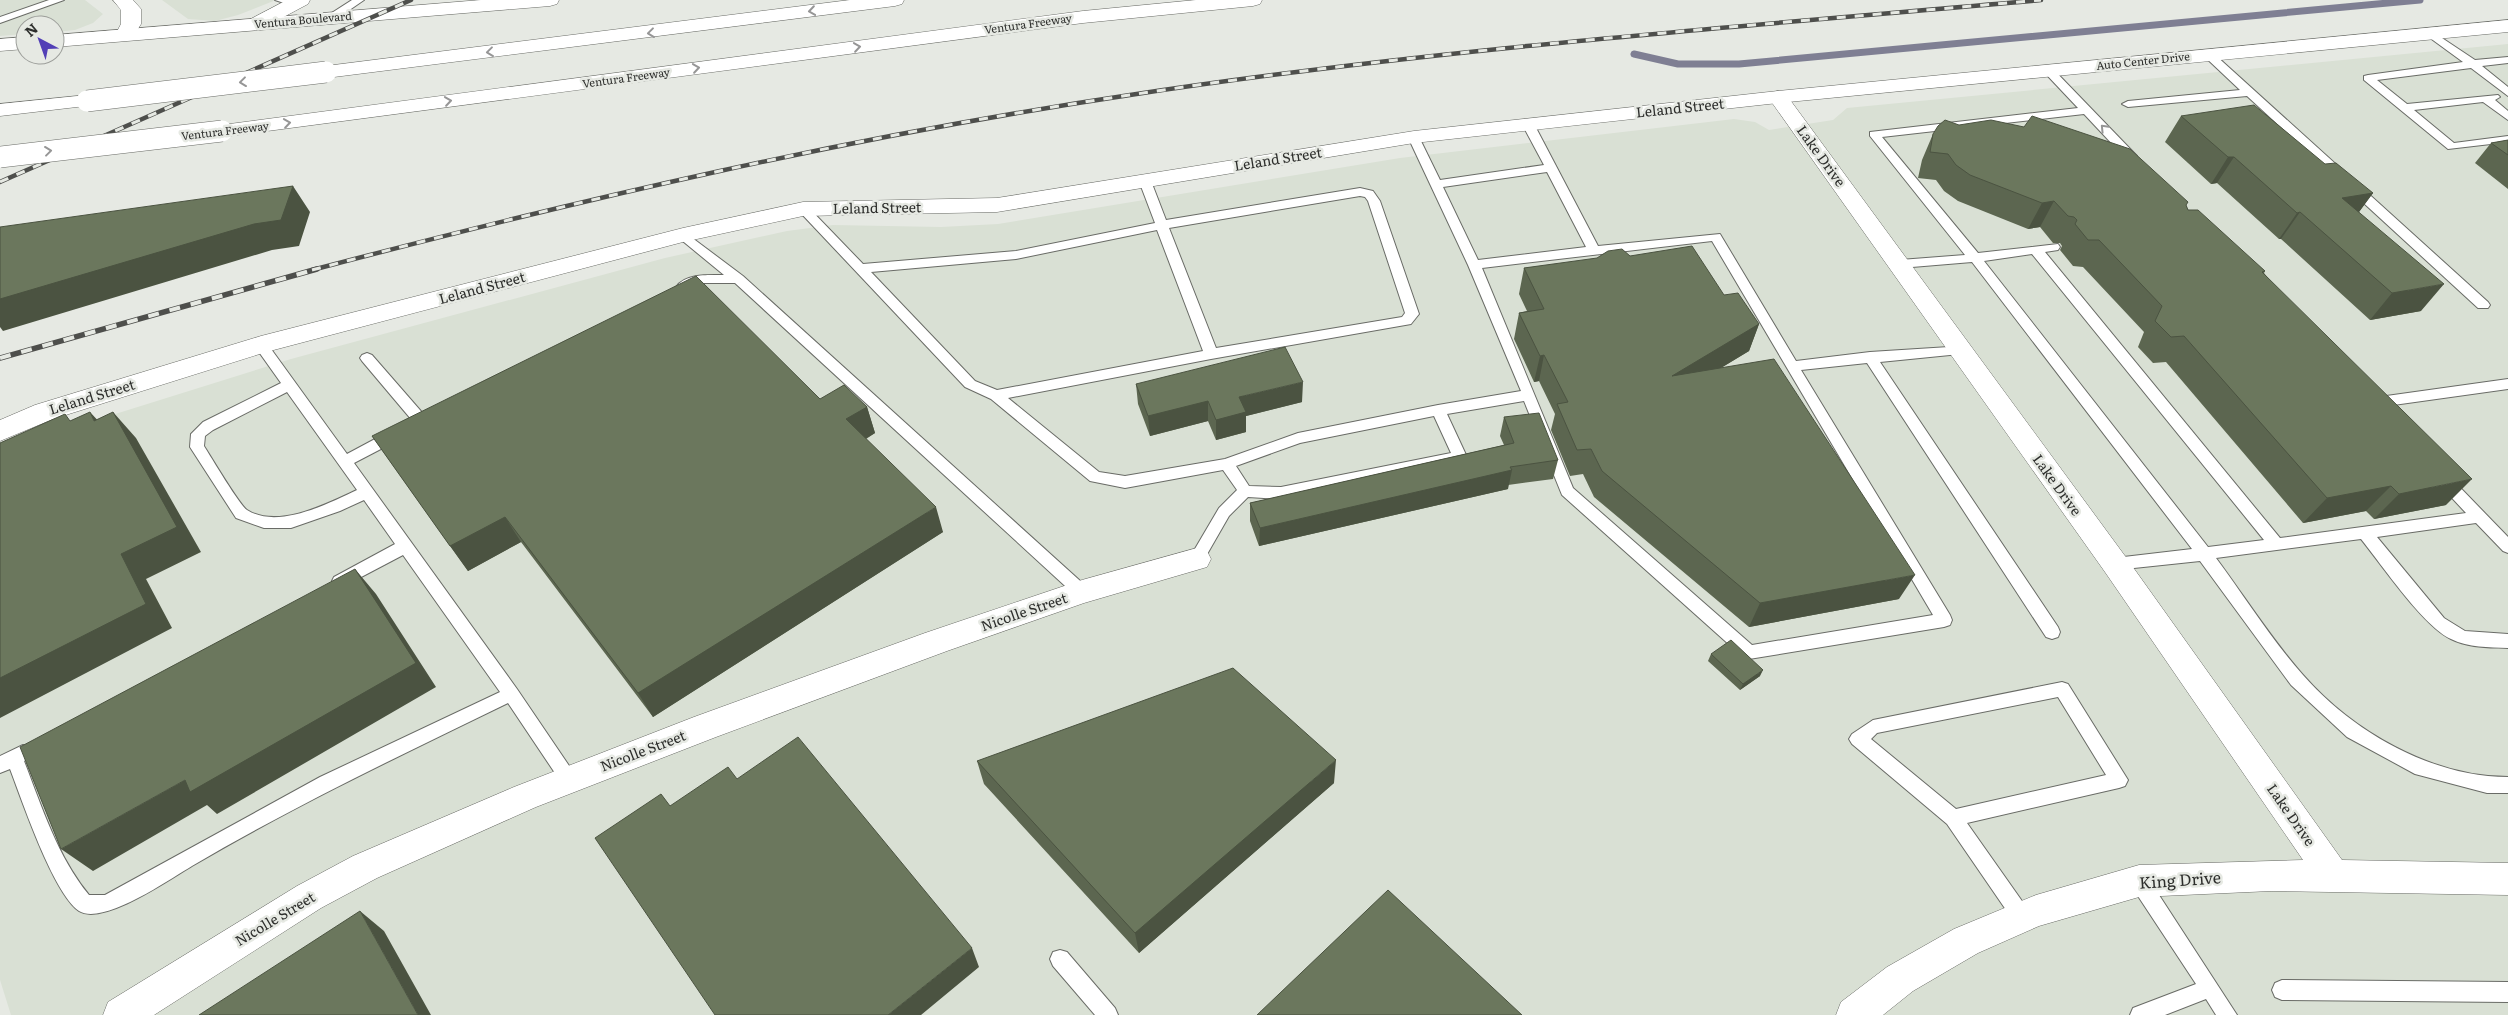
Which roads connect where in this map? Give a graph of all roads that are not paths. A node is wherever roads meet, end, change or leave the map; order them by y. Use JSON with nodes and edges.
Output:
{"nodes":[{"id":1,"x":59,"y":0,"type":"edge"},
{"id":2,"x":122,"y":0,"type":"edge"},
{"id":3,"x":359,"y":0,"type":"edge"},
{"id":4,"x":550,"y":0,"type":"edge"},
{"id":5,"x":895,"y":0,"type":"edge"},
{"id":6,"x":1252,"y":0,"type":"edge"},
{"id":7,"x":292,"y":1,"type":"edge"},
{"id":8,"x":331,"y":18,"type":"junction"},
{"id":9,"x":0,"y":20,"type":"edge"},
{"id":10,"x":256,"y":24,"type":"junction"},
{"id":11,"x":2508,"y":26,"type":"edge"},
{"id":12,"x":2430,"y":33,"type":"junction"},
{"id":13,"x":125,"y":35,"type":"junction"},
{"id":14,"x":65,"y":40,"type":"edge"},
{"id":15,"x":15,"y":44,"type":"edge"},
{"id":16,"x":0,"y":45,"type":"edge"},
{"id":17,"x":2209,"y":54,"type":"junction"},
{"id":18,"x":2508,"y":60,"type":"edge"},
{"id":19,"x":2472,"y":64,"type":"junction"},
{"id":20,"x":2048,"y":70,"type":"junction"},
{"id":21,"x":2249,"y":92,"type":"junction"},
{"id":22,"x":2508,"y":94,"type":"edge"},
{"id":23,"x":1778,"y":97,"type":"junction"},
{"id":24,"x":2485,"y":98,"type":"junction"},
{"id":25,"x":2128,"y":104,"type":"dead end"},
{"id":26,"x":2404,"y":108,"type":"junction"},
{"id":27,"x":0,"y":110,"type":"edge"},
{"id":28,"x":2087,"y":110,"type":"junction"},
{"id":29,"x":2508,"y":117,"type":"edge"},
{"id":30,"x":1528,"y":124,"type":"junction"},
{"id":31,"x":1414,"y":137,"type":"junction"},
{"id":32,"x":2508,"y":140,"type":"edge"},
{"id":33,"x":0,"y":157,"type":"edge"},
{"id":34,"x":2138,"y":165,"type":"edge"},
{"id":35,"x":1551,"y":168,"type":"junction"},
{"id":36,"x":1145,"y":181,"type":"junction"},
{"id":37,"x":1435,"y":184,"type":"junction"},
{"id":38,"x":803,"y":209,"type":"junction"},
{"id":39,"x":1162,"y":225,"type":"junction"},
{"id":40,"x":683,"y":235,"type":"junction"},
{"id":41,"x":2054,"y":248,"type":"dead end"},
{"id":42,"x":1594,"y":250,"type":"junction"},
{"id":43,"x":2036,"y":250,"type":"junction"},
{"id":44,"x":1975,"y":258,"type":"junction"},
{"id":45,"x":1900,"y":264,"type":"junction"},
{"id":46,"x":1474,"y":265,"type":"junction"},
{"id":47,"x":859,"y":268,"type":"junction"},
{"id":48,"x":738,"y":279,"type":"junction"},
{"id":49,"x":670,"y":294,"type":"edge"},
{"id":50,"x":2483,"y":305,"type":"dead end"},
{"id":51,"x":261,"y":345,"type":"junction"},
{"id":52,"x":1960,"y":349,"type":"junction"},
{"id":53,"x":1211,"y":354,"type":"junction"},
{"id":54,"x":1870,"y":357,"type":"junction"},
{"id":55,"x":367,"y":358,"type":"dead end"},
{"id":56,"x":1792,"y":366,"type":"junction"},
{"id":57,"x":2508,"y":384,"type":"edge"},
{"id":58,"x":289,"y":385,"type":"junction"},
{"id":59,"x":996,"y":395,"type":"junction"},
{"id":60,"x":1529,"y":395,"type":"junction"},
{"id":61,"x":1438,"y":410,"type":"junction"},
{"id":62,"x":2381,"y":417,"type":"edge"},
{"id":63,"x":0,"y":431,"type":"edge"},
{"id":64,"x":343,"y":462,"type":"junction"},
{"id":65,"x":1227,"y":464,"type":"junction"},
{"id":66,"x":2434,"y":470,"type":"edge"},
{"id":67,"x":1245,"y":492,"type":"junction"},
{"id":68,"x":365,"y":493,"type":"junction"},
{"id":69,"x":2481,"y":517,"type":"junction"},
{"id":70,"x":2365,"y":533,"type":"junction"},
{"id":71,"x":2278,"y":545,"type":"junction"},
{"id":72,"x":405,"y":546,"type":"junction"},
{"id":73,"x":2508,"y":547,"type":"edge"},
{"id":74,"x":2204,"y":554,"type":"junction"},
{"id":75,"x":1198,"y":559,"type":"joint"},
{"id":76,"x":2115,"y":564,"type":"junction"},
{"id":77,"x":328,"y":588,"type":"edge"},
{"id":78,"x":1082,"y":592,"type":"junction"},
{"id":79,"x":2052,"y":632,"type":"dead end"},
{"id":80,"x":2508,"y":641,"type":"edge"},
{"id":81,"x":511,"y":694,"type":"junction"},
{"id":82,"x":40,"y":743,"type":"edge"},
{"id":83,"x":7,"y":761,"type":"edge"},
{"id":84,"x":569,"y":779,"type":"junction"},
{"id":85,"x":2508,"y":785,"type":"edge"},
{"id":86,"x":1953,"y":818,"type":"junction"},
{"id":87,"x":2333,"y":875,"type":"junction"},
{"id":88,"x":2508,"y":879,"type":"edge"},
{"id":89,"x":2139,"y":881,"type":"junction"},
{"id":90,"x":2022,"y":917,"type":"junction"},
{"id":91,"x":1060,"y":959,"type":"dead end"},
{"id":92,"x":2210,"y":988,"type":"junction"},
{"id":93,"x":2282,"y":990,"type":"dead end"},
{"id":94,"x":2508,"y":992,"type":"edge"},
{"id":95,"x":121,"y":1015,"type":"edge"},
{"id":96,"x":1108,"y":1015,"type":"edge"},
{"id":97,"x":1854,"y":1015,"type":"edge"},
{"id":98,"x":2140,"y":1015,"type":"edge"},
{"id":99,"x":2227,"y":1015,"type":"edge"}],
"edges":[{"from":1,"to":9,"type":"lane"},
{"from":2,"to":13,"type":"main road"},
{"from":3,"to":8,"type":"lane"},
{"from":4,"to":8,"type":"main road","name":"Ventura Boulevard"},
{"from":5,"to":27,"type":"main road","one_way":true,"bridge":true},
{"from":33,"to":6,"type":"main road","name":"Ventura Freeway","one_way":true,"bridge":true},
{"from":7,"to":10,"type":"main road"},
{"from":8,"to":10,"type":"main road","name":"Ventura Boulevard"},
{"from":10,"to":13,"type":"main road","name":"Ventura Boulevard"},
{"from":11,"to":12,"type":"main road","name":"Auto Center Drive"},
{"from":12,"to":17,"type":"main road","name":"Auto Center Drive"},
{"from":12,"to":19,"type":"lane"},
{"from":13,"to":14,"type":"main road","name":"Ventura Boulevard"},
{"from":15,"to":16,"type":"main road"},
{"from":17,"to":20,"type":"main road","name":"Auto Center Drive"},
{"from":17,"to":21,"type":"lane"},
{"from":18,"to":19,"type":"lane"},
{"from":19,"to":22,"type":"lane"},
{"from":19,"to":26,"type":"lane"},
{"from":20,"to":23,"type":"main road","name":"Auto Center Drive"},
{"from":20,"to":28,"type":"lane"},
{"from":21,"to":25,"type":"lane"},
{"from":21,"to":50,"type":"lane"},
{"from":22,"to":24,"type":"lane"},
{"from":23,"to":30,"type":"main road","name":"Leland Street"},
{"from":23,"to":45,"type":"main road","name":"Lake Drive"},
{"from":24,"to":26,"type":"lane"},
{"from":24,"to":29,"type":"lane"},
{"from":26,"to":32,"type":"lane"},
{"from":34,"to":28,"type":"lane","one_way":true},
{"from":28,"to":44,"type":"lane"},
{"from":30,"to":31,"type":"main road","name":"Leland Street"},
{"from":30,"to":35,"type":"lane"},
{"from":31,"to":36,"type":"main road","name":"Leland Street"},
{"from":31,"to":37,"type":"lane"},
{"from":35,"to":37,"type":"lane"},
{"from":35,"to":42,"type":"lane"},
{"from":36,"to":38,"type":"main road","name":"Leland Street"},
{"from":36,"to":39,"type":"lane"},
{"from":37,"to":46,"type":"lane"},
{"from":38,"to":40,"type":"main road","name":"Leland Street"},
{"from":38,"to":47,"type":"lane"},
{"from":39,"to":47,"type":"lane"},
{"from":39,"to":53,"type":"lane"},
{"from":39,"to":53,"type":"lane"},
{"from":40,"to":48,"type":"lane"},
{"from":40,"to":51,"type":"main road","name":"Leland Street"},
{"from":41,"to":43,"type":"lane"},
{"from":42,"to":46,"type":"lane"},
{"from":42,"to":56,"type":"lane"},
{"from":43,"to":44,"type":"lane"},
{"from":43,"to":71,"type":"lane"},
{"from":44,"to":45,"type":"lane"},
{"from":44,"to":74,"type":"lane"},
{"from":45,"to":52,"type":"main road","name":"Lake Drive"},
{"from":46,"to":60,"type":"lane"},
{"from":47,"to":59,"type":"lane"},
{"from":48,"to":49,"type":"lane"},
{"from":48,"to":78,"type":"lane"},
{"from":51,"to":58,"type":"lane"},
{"from":51,"to":63,"type":"main road","name":"Leland Street"},
{"from":52,"to":54,"type":"lane"},
{"from":52,"to":76,"type":"main road","name":"Lake Drive"},
{"from":53,"to":59,"type":"lane"},
{"from":54,"to":56,"type":"lane"},
{"from":54,"to":79,"type":"lane"},
{"from":55,"to":64,"type":"lane"},
{"from":56,"to":60,"type":"lane"},
{"from":57,"to":62,"type":"lane"},
{"from":58,"to":64,"type":"lane"},
{"from":58,"to":68,"type":"lane"},
{"from":59,"to":65,"type":"lane"},
{"from":60,"to":61,"type":"lane"},
{"from":61,"to":65,"type":"lane"},
{"from":61,"to":67,"type":"lane"},
{"from":64,"to":68,"type":"lane"},
{"from":65,"to":67,"type":"lane"},
{"from":66,"to":69,"type":"lane"},
{"from":67,"to":75,"type":"lane"},
{"from":68,"to":72,"type":"lane"},
{"from":69,"to":70,"type":"lane"},
{"from":69,"to":73,"type":"lane"},
{"from":70,"to":71,"type":"lane"},
{"from":70,"to":80,"type":"lane"},
{"from":71,"to":74,"type":"lane"},
{"from":72,"to":77,"type":"lane"},
{"from":72,"to":81,"type":"lane"},
{"from":74,"to":76,"type":"lane"},
{"from":74,"to":85,"type":"lane"},
{"from":75,"to":78,"type":"main road","name":"Nicolle Street"},
{"from":76,"to":87,"type":"main road","name":"Lake Drive"},
{"from":78,"to":84,"type":"main road","name":"Nicolle Street"},
{"from":81,"to":83,"type":"lane"},
{"from":81,"to":84,"type":"lane"},
{"from":82,"to":83,"type":"lane"},
{"from":84,"to":95,"type":"main road","name":"Nicolle Street"},
{"from":86,"to":86,"type":"lane"},
{"from":86,"to":90,"type":"lane"},
{"from":87,"to":88,"type":"main road","name":"King Drive"},
{"from":87,"to":89,"type":"main road","name":"King Drive"},
{"from":89,"to":90,"type":"main road","name":"King Drive"},
{"from":89,"to":92,"type":"lane"},
{"from":90,"to":97,"type":"main road","name":"King Drive"},
{"from":91,"to":96,"type":"lane"},
{"from":92,"to":98,"type":"lane"},
{"from":92,"to":99,"type":"lane"},
{"from":93,"to":94,"type":"lane"}]}
